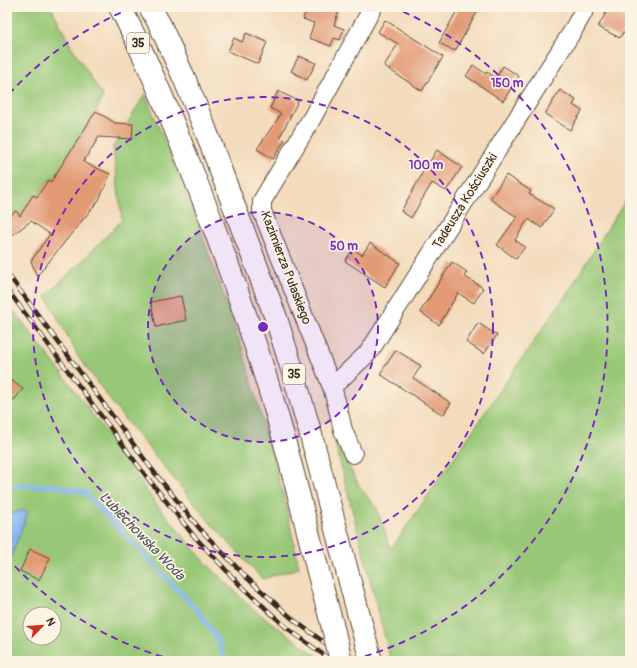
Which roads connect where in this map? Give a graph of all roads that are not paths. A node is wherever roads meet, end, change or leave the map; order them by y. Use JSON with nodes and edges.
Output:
{"nodes":[{"id":1,"x":120,"y":7,"type":"edge"},
{"id":2,"x":150,"y":7,"type":"edge"},
{"id":3,"x":373,"y":7,"type":"edge"},
{"id":4,"x":586,"y":7,"type":"edge"},
{"id":5,"x":332,"y":387,"type":"junction"},
{"id":6,"x":353,"y":454,"type":"dead end"},
{"id":7,"x":341,"y":661,"type":"edge"},
{"id":8,"x":371,"y":661,"type":"edge"}],
"edges":[{"from":1,"to":7,"type":"main road","number":"35","bridge":true},
{"from":2,"to":8,"type":"main road","number":"35"},
{"from":3,"to":5,"type":"street","name":"Kazimierza Pułaskiego"},
{"from":4,"to":5,"type":"street","name":"Tadeusza Kościuszki"},
{"from":5,"to":6,"type":"street","name":"Kazimierza Pułaskiego"}]}
